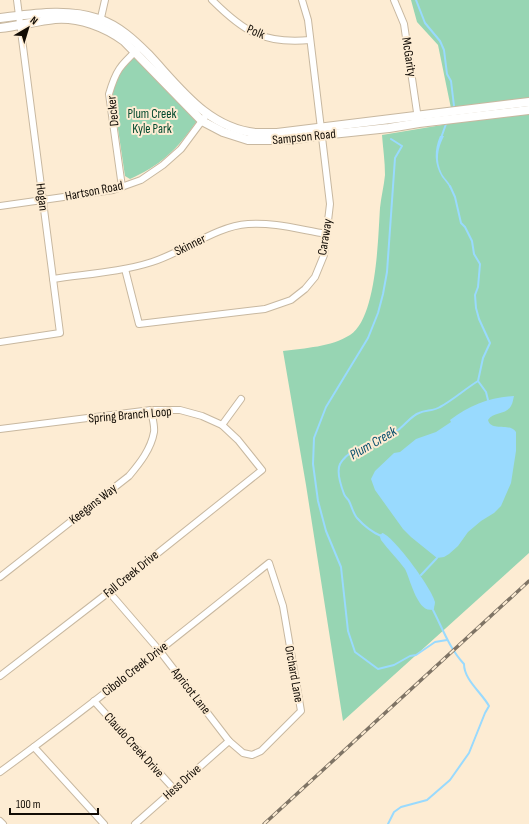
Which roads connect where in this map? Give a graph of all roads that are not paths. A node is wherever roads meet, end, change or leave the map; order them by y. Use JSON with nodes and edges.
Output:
{"nodes":[{"id":1,"x":17,"y":0,"type":"edge"},
{"id":2,"x":105,"y":0,"type":"edge"},
{"id":3,"x":212,"y":0,"type":"edge"},
{"id":4,"x":302,"y":0,"type":"edge"},
{"id":5,"x":394,"y":0,"type":"edge"},
{"id":6,"x":19,"y":15,"type":"junction"},
{"id":7,"x":0,"y":18,"type":"edge"},
{"id":8,"x":99,"y":23,"type":"junction"},
{"id":9,"x":21,"y":25,"type":"junction"},
{"id":10,"x":0,"y":28,"type":"edge"},
{"id":11,"x":310,"y":40,"type":"junction"},
{"id":12,"x":137,"y":49,"type":"junction"},
{"id":13,"x":529,"y":102,"type":"edge"},
{"id":14,"x":529,"y":110,"type":"edge"},
{"id":15,"x":205,"y":118,"type":"junction"},
{"id":16,"x":419,"y":119,"type":"junction"},
{"id":17,"x":321,"y":131,"type":"junction"},
{"id":18,"x":122,"y":186,"type":"junction"},
{"id":19,"x":43,"y":200,"type":"junction"},
{"id":20,"x":0,"y":206,"type":"edge"},
{"id":21,"x":327,"y":234,"type":"junction"},
{"id":22,"x":125,"y":269,"type":"junction"},
{"id":23,"x":53,"y":279,"type":"junction"},
{"id":24,"x":0,"y":342,"type":"edge"},
{"id":25,"x":241,"y":399,"type":"dead end"},
{"id":26,"x":151,"y":410,"type":"junction"},
{"id":27,"x":222,"y":425,"type":"junction"},
{"id":28,"x":0,"y":429,"type":"edge"},
{"id":29,"x":262,"y":470,"type":"joint"},
{"id":30,"x":269,"y":563,"type":"joint"},
{"id":31,"x":0,"y":577,"type":"edge"},
{"id":32,"x":109,"y":592,"type":"junction"},
{"id":33,"x":159,"y":650,"type":"junction"},
{"id":34,"x":0,"y":676,"type":"edge"},
{"id":35,"x":94,"y":701,"type":"junction"},
{"id":36,"x":229,"y":741,"type":"junction"},
{"id":37,"x":34,"y":747,"type":"junction"},
{"id":38,"x":243,"y":753,"type":"joint"},
{"id":39,"x":0,"y":772,"type":"edge"},
{"id":40,"x":174,"y":789,"type":"junction"},
{"id":41,"x":0,"y":821,"type":"edge"},
{"id":42,"x":3,"y":824,"type":"edge"},
{"id":43,"x":104,"y":824,"type":"edge"},
{"id":44,"x":136,"y":824,"type":"edge"}],
"edges":[{"from":1,"to":6,"type":"street","name":"Hogan"},
{"from":2,"to":8,"type":"street"},
{"from":3,"to":11,"type":"street","name":"Polk"},
{"from":4,"to":11,"type":"street","name":"Caraway"},
{"from":5,"to":16,"type":"street","name":"McGarity"},
{"from":6,"to":7,"type":"street","name":"Sampson Road"},
{"from":6,"to":8,"type":"street","name":"Sampson Road"},
{"from":6,"to":9,"type":"street","name":"Hogan"},
{"from":8,"to":9,"type":"street","name":"Sampson Road"},
{"from":8,"to":12,"type":"street","name":"Sampson Road"},
{"from":9,"to":10,"type":"street","name":"Sampson Road"},
{"from":9,"to":19,"type":"street","name":"Hogan"},
{"from":11,"to":17,"type":"street","name":"Caraway"},
{"from":12,"to":15,"type":"street","name":"Sampson Road"},
{"from":12,"to":18,"type":"street","name":"Decker"},
{"from":13,"to":16,"type":"street","name":"Sampson Road"},
{"from":14,"to":16,"type":"street","name":"Sampson Road"},
{"from":15,"to":17,"type":"street","name":"Sampson Road"},
{"from":15,"to":18,"type":"street","name":"Hartson Road"},
{"from":16,"to":17,"type":"street","name":"Sampson Road"},
{"from":17,"to":21,"type":"street","name":"Caraway"},
{"from":18,"to":19,"type":"street","name":"Hartson Road"},
{"from":19,"to":20,"type":"street","name":"Hartson Road"},
{"from":19,"to":23,"type":"street","name":"Hogan"},
{"from":21,"to":22,"type":"street","name":"Skinner"},
{"from":21,"to":22,"type":"street","name":"Caraway"},
{"from":22,"to":23,"type":"street","name":"Skinner"},
{"from":23,"to":24,"type":"street","name":"Hogan"},
{"from":25,"to":27,"type":"street"},
{"from":26,"to":27,"type":"street","name":"Spring Branch Loop"},
{"from":26,"to":28,"type":"street","name":"Spring Branch Loop"},
{"from":26,"to":31,"type":"street","name":"Keegans Way"},
{"from":27,"to":29,"type":"street","name":"Spring Branch Loop"},
{"from":29,"to":32,"type":"street","name":"Fall Creek Drive"},
{"from":30,"to":33,"type":"street","name":"Cibolo Creek Drive"},
{"from":30,"to":38,"type":"street","name":"Orchard Lane"},
{"from":32,"to":33,"type":"street","name":"Apricot Lane"},
{"from":32,"to":34,"type":"street","name":"Fall Creek Drive"},
{"from":33,"to":35,"type":"street","name":"Cibolo Creek Drive"},
{"from":33,"to":36,"type":"street","name":"Apricot Lane"},
{"from":35,"to":37,"type":"street","name":"Cibolo Creek Drive"},
{"from":35,"to":40,"type":"street","name":"Claudo Creek Drive"},
{"from":36,"to":38,"type":"street","name":"Apricot Lane"},
{"from":36,"to":40,"type":"street","name":"Hess Drive"},
{"from":37,"to":39,"type":"street","name":"Cibolo Creek Drive"},
{"from":37,"to":43,"type":"street"},
{"from":40,"to":44,"type":"street","name":"Hess Drive"},
{"from":41,"to":42,"type":"street"}]}
